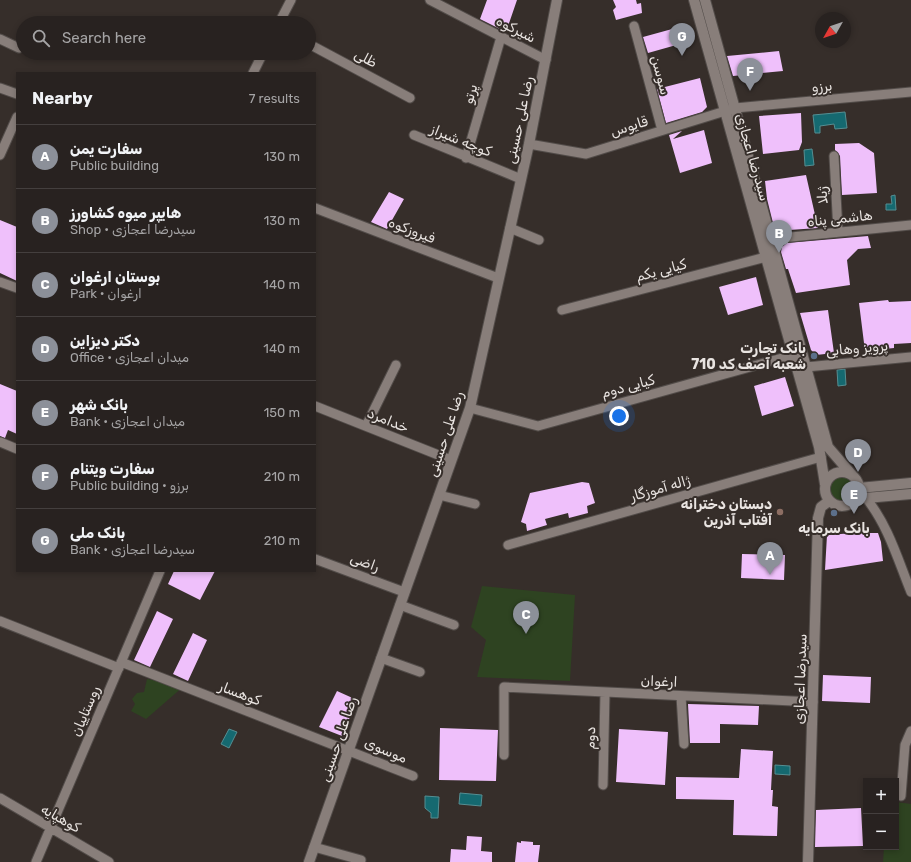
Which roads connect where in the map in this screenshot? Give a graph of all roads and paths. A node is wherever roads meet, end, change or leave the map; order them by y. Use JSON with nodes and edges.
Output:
{"nodes":[{"id":1,"x":291,"y":0,"type":"edge"},
{"id":2,"x":430,"y":0,"type":"edge"},
{"id":3,"x":557,"y":0,"type":"edge"},
{"id":4,"x":694,"y":0,"type":"edge"},
{"id":5,"x":705,"y":0,"type":"edge"},
{"id":6,"x":283,"y":16,"type":"edge"},
{"id":7,"x":634,"y":26,"type":"dead end"},
{"id":8,"x":501,"y":37,"type":"junction"},
{"id":9,"x":0,"y":39,"type":"edge"},
{"id":10,"x":16,"y":47,"type":"edge"},
{"id":11,"x":316,"y":48,"type":"edge"},
{"id":12,"x":260,"y":60,"type":"edge"},
{"id":13,"x":546,"y":60,"type":"junction"},
{"id":14,"x":254,"y":72,"type":"edge"},
{"id":15,"x":0,"y":88,"type":"edge"},
{"id":16,"x":911,"y":92,"type":"edge"},
{"id":17,"x":16,"y":94,"type":"edge"},
{"id":18,"x":410,"y":98,"type":"dead end"},
{"id":19,"x":730,"y":110,"type":"junction"},
{"id":20,"x":16,"y":119,"type":"edge"},
{"id":21,"x":662,"y":130,"type":"junction"},
{"id":22,"x":414,"y":136,"type":"dead end"},
{"id":23,"x":529,"y":144,"type":"junction"},
{"id":24,"x":0,"y":155,"type":"edge"},
{"id":25,"x":834,"y":156,"type":"dead end"},
{"id":26,"x":466,"y":158,"type":"junction"},
{"id":27,"x":521,"y":179,"type":"junction"},
{"id":28,"x":316,"y":208,"type":"edge"},
{"id":29,"x":911,"y":225,"type":"edge"},
{"id":30,"x":510,"y":228,"type":"junction"},
{"id":31,"x":838,"y":232,"type":"junction"},
{"id":32,"x":771,"y":239,"type":"junction"},
{"id":33,"x":539,"y":240,"type":"dead end"},
{"id":34,"x":766,"y":257,"type":"junction"},
{"id":35,"x":498,"y":278,"type":"junction"},
{"id":36,"x":0,"y":282,"type":"edge"},
{"id":37,"x":16,"y":288,"type":"edge"},
{"id":38,"x":562,"y":310,"type":"dead end"},
{"id":39,"x":793,"y":355,"type":"junction"},
{"id":40,"x":911,"y":357,"type":"edge"},
{"id":41,"x":396,"y":365,"type":"dead end"},
{"id":42,"x":806,"y":367,"type":"junction"},
{"id":43,"x":316,"y":406,"type":"edge"},
{"id":44,"x":470,"y":408,"type":"junction"},
{"id":45,"x":366,"y":426,"type":"junction"},
{"id":46,"x":0,"y":442,"type":"edge"},
{"id":47,"x":16,"y":449,"type":"edge"},
{"id":48,"x":821,"y":457,"type":"junction"},
{"id":49,"x":451,"y":460,"type":"junction"},
{"id":50,"x":853,"y":476,"type":"junction"},
{"id":51,"x":911,"y":483,"type":"edge"},
{"id":52,"x":825,"y":484,"type":"junction"},
{"id":53,"x":861,"y":494,"type":"junction"},
{"id":54,"x":911,"y":494,"type":"edge"},
{"id":55,"x":439,"y":495,"type":"junction"},
{"id":56,"x":830,"y":501,"type":"junction"},
{"id":57,"x":476,"y":504,"type":"dead end"},
{"id":58,"x":508,"y":545,"type":"dead end"},
{"id":59,"x":316,"y":559,"type":"edge"},
{"id":60,"x":160,"y":572,"type":"edge"},
{"id":61,"x":404,"y":592,"type":"junction"},
{"id":62,"x":911,"y":592,"type":"edge"},
{"id":63,"x":400,"y":605,"type":"junction"},
{"id":64,"x":0,"y":622,"type":"edge"},
{"id":65,"x":454,"y":625,"type":"dead end"},
{"id":66,"x":381,"y":658,"type":"junction"},
{"id":67,"x":120,"y":665,"type":"junction"},
{"id":68,"x":420,"y":672,"type":"dead end"},
{"id":69,"x":605,"y":693,"type":"junction"},
{"id":70,"x":681,"y":696,"type":"junction"},
{"id":71,"x":813,"y":702,"type":"junction"},
{"id":72,"x":911,"y":731,"type":"edge"},
{"id":73,"x":684,"y":744,"type":"dead end"},
{"id":74,"x":349,"y":750,"type":"junction"},
{"id":75,"x":504,"y":755,"type":"dead end"},
{"id":76,"x":413,"y":776,"type":"dead end"},
{"id":77,"x":603,"y":785,"type":"dead end"},
{"id":78,"x":901,"y":796,"type":"dead end"},
{"id":79,"x":0,"y":798,"type":"edge"},
{"id":80,"x":50,"y":828,"type":"junction"},
{"id":81,"x":314,"y":847,"type":"junction"},
{"id":82,"x":361,"y":860,"type":"dead end"},
{"id":83,"x":36,"y":862,"type":"edge"},
{"id":84,"x":109,"y":862,"type":"edge"},
{"id":85,"x":309,"y":862,"type":"edge"},
{"id":86,"x":808,"y":862,"type":"edge"}],
"edges":[{"from":1,"to":6,"type":"street"},
{"from":2,"to":8,"type":"street","name":"شیرکوه"},
{"from":3,"to":13,"type":"main road","name":"رضا علی حسینی"},
{"from":4,"to":19,"type":"main road","name":"سیدرضا اعجازی"},
{"from":5,"to":19,"type":"main road","name":"سیدرضا اعجازی"},
{"from":7,"to":21,"type":"street","name":"سوسن"},
{"from":8,"to":13,"type":"street","name":"شیرکوه"},
{"from":8,"to":26,"type":"street","name":"پرتو"},
{"from":9,"to":10,"type":"street"},
{"from":11,"to":18,"type":"street","name":"ظلی"},
{"from":12,"to":14,"type":"street"},
{"from":13,"to":23,"type":"main road","name":"رضا علی حسینی"},
{"from":15,"to":17,"type":"street"},
{"from":16,"to":19,"type":"street","name":"برزو"},
{"from":19,"to":21,"type":"street","name":"قایوس"},
{"from":19,"to":32,"type":"main road","name":"سیدرضا اعجازی"},
{"from":19,"to":34,"type":"main road","name":"سیدرضا اعجازی"},
{"from":20,"to":24,"type":"street"},
{"from":21,"to":23,"type":"street","name":"قایوس"},
{"from":22,"to":26,"type":"street","name":"کوچه شیراز"},
{"from":23,"to":27,"type":"main road","name":"رضا علی حسینی"},
{"from":25,"to":31,"type":"street","name":"ژیلا"},
{"from":26,"to":27,"type":"street","name":"کوچه شیراز"},
{"from":27,"to":30,"type":"main road","name":"رضا علی حسینی"},
{"from":28,"to":35,"type":"street","name":"فیروزکوه"},
{"from":29,"to":31,"type":"street","name":"هاشمی پناه"},
{"from":30,"to":33,"type":"street"},
{"from":30,"to":35,"type":"main road","name":"رضا علی حسینی"},
{"from":31,"to":32,"type":"street","name":"هاشمی پناه"},
{"from":32,"to":42,"type":"main road","name":"سیدرضا اعجازی"},
{"from":34,"to":38,"type":"street","name":"کیایی یکم"},
{"from":34,"to":39,"type":"main road","name":"سیدرضا اعجازی"},
{"from":35,"to":44,"type":"main road","name":"رضا علی حسینی"},
{"from":36,"to":37,"type":"street"},
{"from":39,"to":44,"type":"street","name":"کیایی دوم"},
{"from":39,"to":48,"type":"main road","name":"سیدرضا اعجازی"},
{"from":40,"to":42,"type":"street","name":"پرویز وهابی"},
{"from":41,"to":45,"type":"street"},
{"from":42,"to":50,"type":"main road","name":"سیدرضا اعجازی"},
{"from":43,"to":45,"type":"street","name":"خدامرد"},
{"from":44,"to":49,"type":"main road","name":"رضا علی حسینی"},
{"from":45,"to":49,"type":"street","name":"خدامرد"},
{"from":46,"to":47,"type":"street"},
{"from":48,"to":52,"type":"main road","name":"سیدرضا اعجازی"},
{"from":48,"to":58,"type":"street","name":"ژاله آموزگار"},
{"from":49,"to":55,"type":"main road","name":"رضا علی حسینی"},
{"from":50,"to":52,"type":"main road"},
{"from":50,"to":53,"type":"main road"},
{"from":51,"to":53,"type":"main road"},
{"from":52,"to":56,"type":"main road"},
{"from":53,"to":54,"type":"main road"},
{"from":53,"to":56,"type":"main road"},
{"from":53,"to":62,"type":"street"},
{"from":55,"to":57,"type":"street"},
{"from":55,"to":61,"type":"main road","name":"رضا علی حسینی"},
{"from":56,"to":71,"type":"main road","name":"سیدرضا اعجازی"},
{"from":59,"to":61,"type":"street","name":"راضی"},
{"from":60,"to":67,"type":"street","name":"روستاییان"},
{"from":61,"to":63,"type":"main road","name":"رضا علی حسینی"},
{"from":63,"to":65,"type":"street"},
{"from":63,"to":66,"type":"main road","name":"رضا علی حسینی"},
{"from":64,"to":67,"type":"street","name":"کوهسار"},
{"from":66,"to":68,"type":"street"},
{"from":66,"to":74,"type":"main road","name":"رضا علی حسینی"},
{"from":67,"to":74,"type":"street","name":"کوهسار"},
{"from":67,"to":80,"type":"street","name":"روستاییان"},
{"from":69,"to":70,"type":"street","name":"ارغوان"},
{"from":69,"to":75,"type":"street","name":"ارغوان"},
{"from":69,"to":77,"type":"street","name":"دوم"},
{"from":70,"to":71,"type":"street","name":"ارغوان"},
{"from":70,"to":73,"type":"street"},
{"from":71,"to":86,"type":"main road","name":"سیدرضا اعجازی"},
{"from":72,"to":78,"type":"street"},
{"from":74,"to":76,"type":"street","name":"موسوی"},
{"from":74,"to":81,"type":"main road","name":"رضا علی حسینی"},
{"from":79,"to":80,"type":"street","name":"کوهپایه"},
{"from":80,"to":83,"type":"street","name":"روستاییان"},
{"from":80,"to":84,"type":"street","name":"کوهپایه"},
{"from":81,"to":82,"type":"street"},
{"from":81,"to":85,"type":"main road","name":"رضا علی حسینی"}]}
